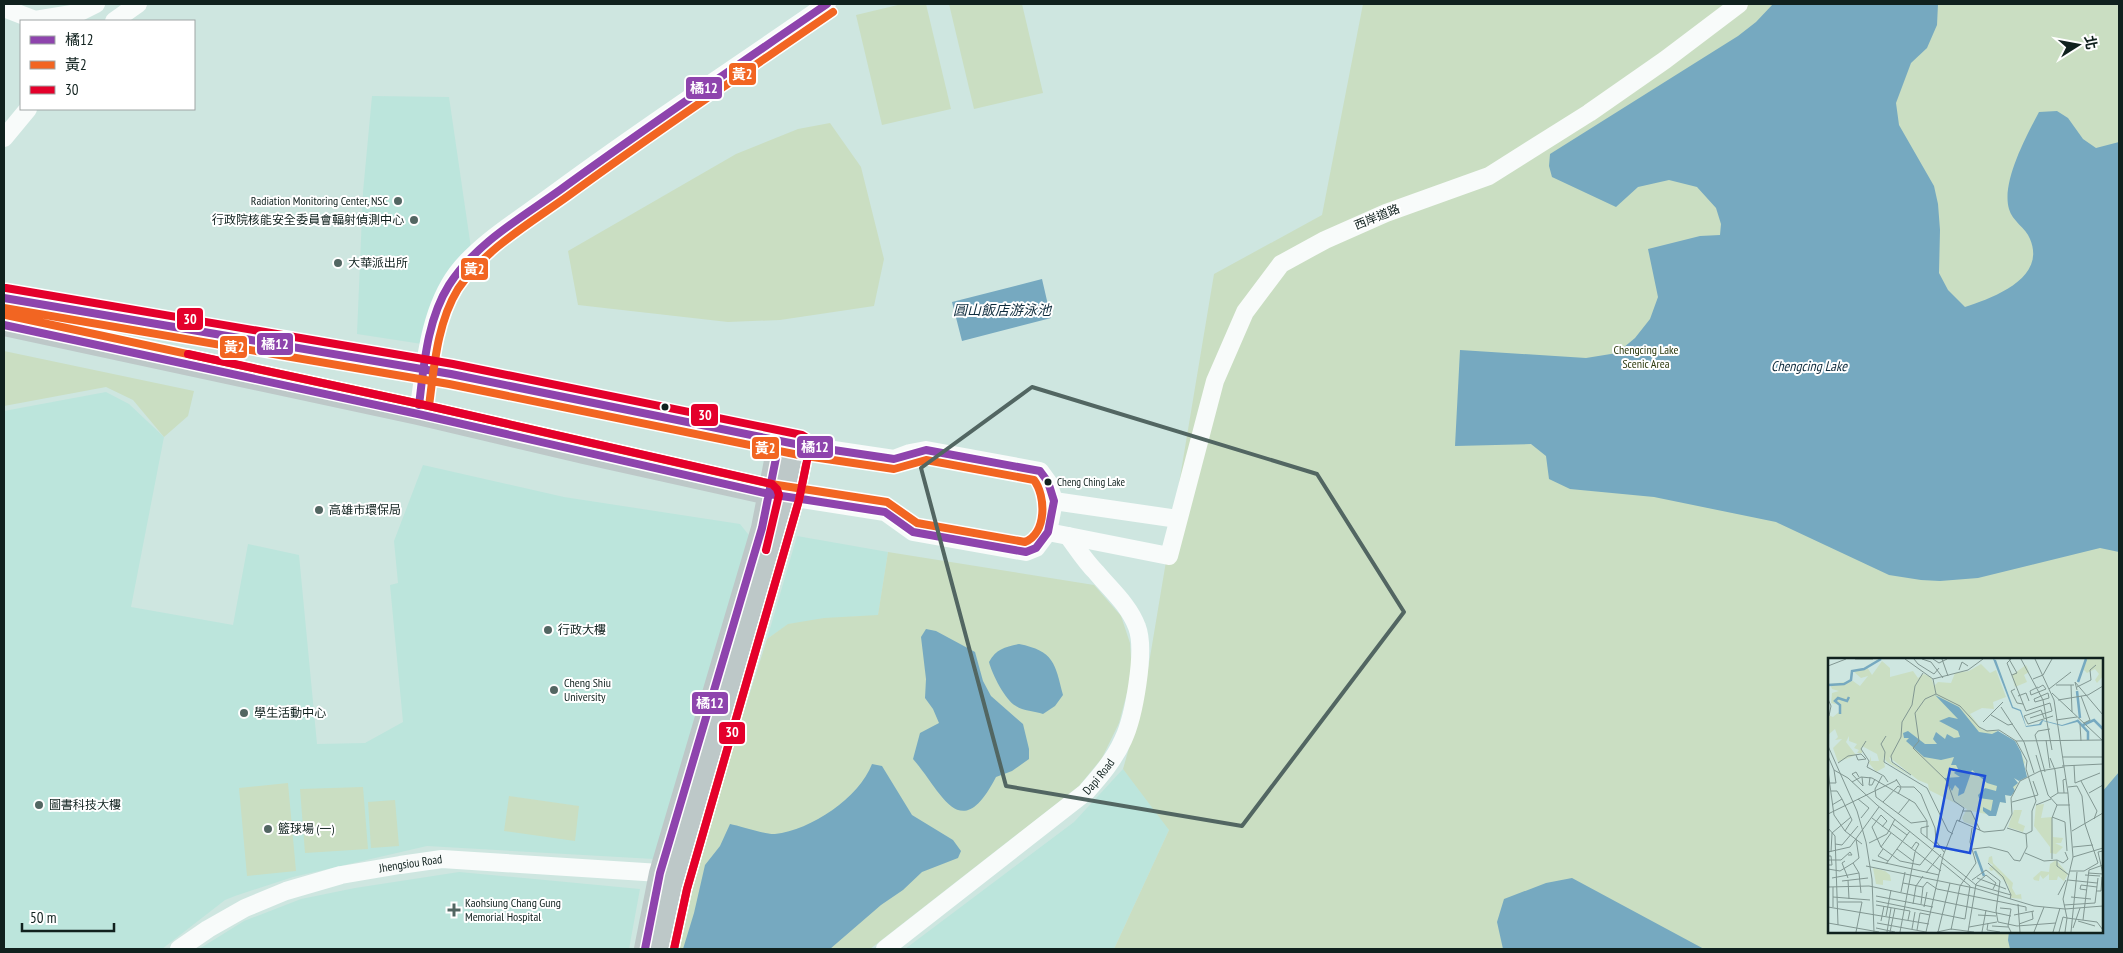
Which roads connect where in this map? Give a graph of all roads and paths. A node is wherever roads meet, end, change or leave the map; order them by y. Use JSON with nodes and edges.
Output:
{"nodes":[{"id":1,"x":96,"y":4,"type":"edge"},
{"id":2,"x":138,"y":4,"type":"edge"},
{"id":3,"x":827,"y":4,"type":"edge"},
{"id":4,"x":1739,"y":4,"type":"edge"},
{"id":5,"x":4,"y":8,"type":"edge"},
{"id":6,"x":115,"y":20,"type":"edge"},
{"id":7,"x":27,"y":110,"type":"edge"},
{"id":8,"x":4,"y":138,"type":"edge"},
{"id":9,"x":4,"y":298,"type":"edge"},
{"id":10,"x":4,"y":325,"type":"edge"},
{"id":11,"x":424,"y":370,"type":"junction"},
{"id":12,"x":418,"y":414,"type":"junction"},
{"id":13,"x":790,"y":442,"type":"junction"},
{"id":14,"x":779,"y":495,"type":"junction"},
{"id":15,"x":1054,"y":501,"type":"junction"},
{"id":16,"x":1178,"y":519,"type":"junction"},
{"id":17,"x":1048,"y":532,"type":"junction"},
{"id":18,"x":1068,"y":536,"type":"junction"},
{"id":19,"x":660,"y":873,"type":"junction"},
{"id":20,"x":179,"y":949,"type":"edge"},
{"id":21,"x":645,"y":949,"type":"edge"},
{"id":22,"x":664,"y":949,"type":"edge"},
{"id":23,"x":885,"y":949,"type":"edge"}],
"edges":[{"from":1,"to":5,"type":"street"},
{"from":2,"to":6,"type":"street"},
{"from":3,"to":11,"type":"street"},
{"from":4,"to":16,"type":"street","name":"西岸道路"},
{"from":7,"to":8,"type":"street"},
{"from":9,"to":11,"type":"main road"},
{"from":10,"to":12,"type":"main road"},
{"from":11,"to":12,"type":"street"},
{"from":11,"to":13,"type":"main road"},
{"from":12,"to":14,"type":"main road"},
{"from":13,"to":14,"type":"main road"},
{"from":13,"to":15,"type":"street"},
{"from":14,"to":17,"type":"street"},
{"from":14,"to":19,"type":"main road"},
{"from":14,"to":22,"type":"main road"},
{"from":15,"to":16,"type":"street"},
{"from":15,"to":17,"type":"street"},
{"from":16,"to":18,"type":"street","name":"西岸道路"},
{"from":17,"to":18,"type":"street"},
{"from":18,"to":23,"type":"street","name":"Dapi Road"},
{"from":19,"to":20,"type":"street","name":"Jhengsiou Road"},
{"from":19,"to":21,"type":"main road"}]}
